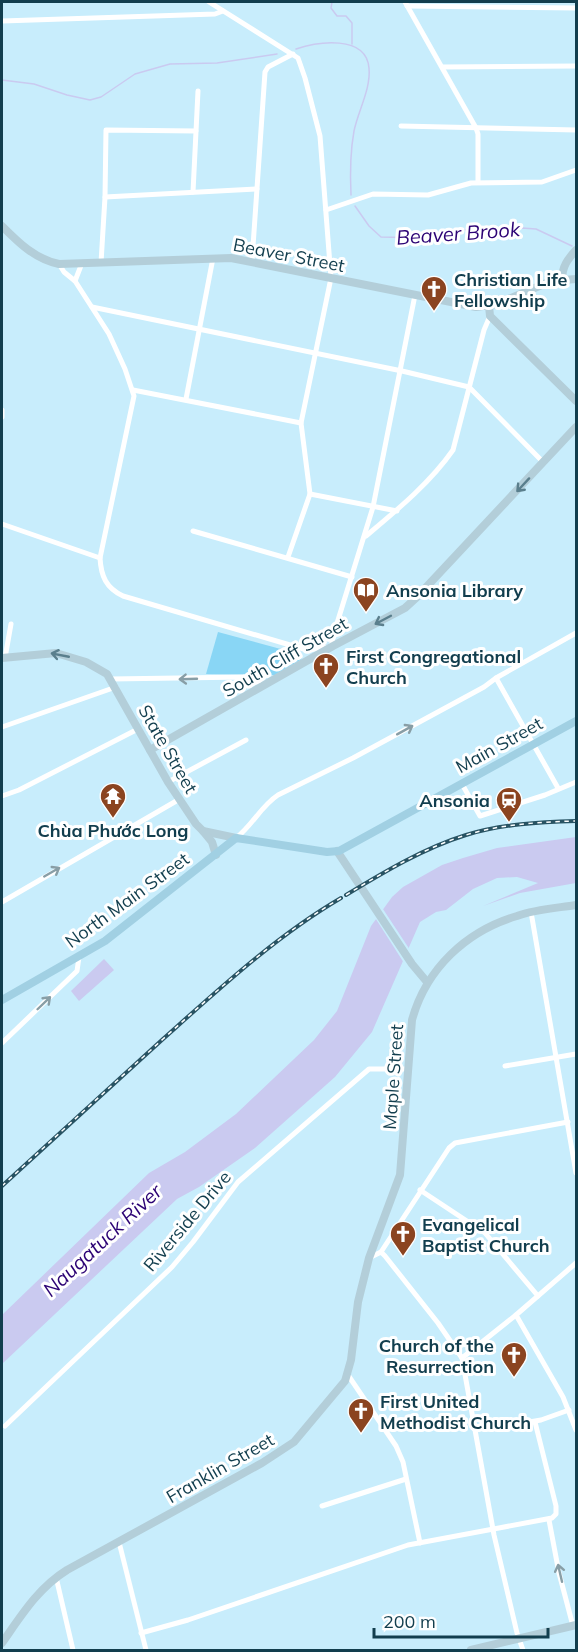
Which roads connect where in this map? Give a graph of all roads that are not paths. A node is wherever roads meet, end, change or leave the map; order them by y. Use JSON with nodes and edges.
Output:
{"nodes":[{"id":1,"x":209,"y":2,"type":"edge"},
{"id":2,"x":406,"y":4,"type":"edge"},
{"id":3,"x":576,"y":8,"type":"edge"},
{"id":4,"x":223,"y":11,"type":"junction"},
{"id":5,"x":2,"y":21,"type":"edge"},
{"id":6,"x":293,"y":54,"type":"junction"},
{"id":7,"x":576,"y":66,"type":"edge"},
{"id":8,"x":442,"y":67,"type":"junction"},
{"id":9,"x":198,"y":91,"type":"dead end"},
{"id":10,"x":401,"y":126,"type":"dead end"},
{"id":11,"x":476,"y":128,"type":"junction"},
{"id":12,"x":196,"y":130,"type":"junction"},
{"id":13,"x":576,"y":130,"type":"edge"},
{"id":14,"x":576,"y":170,"type":"edge"},
{"id":15,"x":478,"y":182,"type":"junction"},
{"id":16,"x":257,"y":189,"type":"junction"},
{"id":17,"x":193,"y":192,"type":"junction"},
{"id":18,"x":105,"y":196,"type":"junction"},
{"id":19,"x":326,"y":210,"type":"junction"},
{"id":20,"x":2,"y":226,"type":"edge"},
{"id":21,"x":576,"y":250,"type":"edge"},
{"id":22,"x":213,"y":258,"type":"junction"},
{"id":23,"x":252,"y":261,"type":"junction"},
{"id":24,"x":82,"y":263,"type":"junction"},
{"id":25,"x":101,"y":263,"type":"junction"},
{"id":26,"x":59,"y":264,"type":"junction"},
{"id":27,"x":331,"y":278,"type":"junction"},
{"id":28,"x":576,"y":279,"type":"edge"},
{"id":29,"x":562,"y":280,"type":"junction"},
{"id":30,"x":75,"y":281,"type":"junction"},
{"id":31,"x":416,"y":295,"type":"junction"},
{"id":32,"x":489,"y":306,"type":"junction"},
{"id":33,"x":92,"y":307,"type":"junction"},
{"id":34,"x":490,"y":316,"type":"junction"},
{"id":35,"x":199,"y":330,"type":"junction"},
{"id":36,"x":315,"y":353,"type":"junction"},
{"id":37,"x":402,"y":371,"type":"junction"},
{"id":38,"x":469,"y":387,"type":"junction"},
{"id":39,"x":133,"y":390,"type":"junction"},
{"id":40,"x":186,"y":399,"type":"junction"},
{"id":41,"x":576,"y":402,"type":"edge"},
{"id":42,"x":302,"y":423,"type":"junction"},
{"id":43,"x":576,"y":427,"type":"edge"},
{"id":44,"x":544,"y":463,"type":"junction"},
{"id":45,"x":310,"y":494,"type":"junction"},
{"id":46,"x":373,"y":507,"type":"junction"},
{"id":47,"x":396,"y":511,"type":"junction"},
{"id":48,"x":2,"y":524,"type":"edge"},
{"id":49,"x":193,"y":531,"type":"dead end"},
{"id":50,"x":365,"y":537,"type":"junction"},
{"id":51,"x":288,"y":557,"type":"junction"},
{"id":52,"x":100,"y":558,"type":"junction"},
{"id":53,"x":352,"y":577,"type":"junction"},
{"id":54,"x":11,"y":624,"type":"dead end"},
{"id":55,"x":576,"y":633,"type":"edge"},
{"id":56,"x":331,"y":647,"type":"junction"},
{"id":57,"x":3,"y":658,"type":"edge"},
{"id":58,"x":496,"y":678,"type":"junction"},
{"id":59,"x":111,"y":679,"type":"junction"},
{"id":60,"x":266,"y":686,"type":"junction"},
{"id":61,"x":116,"y":687,"type":"junction"},
{"id":62,"x":576,"y":721,"type":"edge"},
{"id":63,"x":2,"y":727,"type":"edge"},
{"id":64,"x":138,"y":729,"type":"junction"},
{"id":65,"x":246,"y":740,"type":"dead end"},
{"id":66,"x":534,"y":745,"type":"junction"},
{"id":67,"x":150,"y":750,"type":"junction"},
{"id":68,"x":168,"y":782,"type":"junction"},
{"id":69,"x":576,"y":782,"type":"edge"},
{"id":70,"x":462,"y":784,"type":"junction"},
{"id":71,"x":558,"y":788,"type":"junction"},
{"id":72,"x":2,"y":796,"type":"edge"},
{"id":73,"x":178,"y":800,"type":"junction"},
{"id":74,"x":203,"y":831,"type":"junction"},
{"id":75,"x":236,"y":838,"type":"junction"},
{"id":76,"x":337,"y":851,"type":"junction"},
{"id":77,"x":216,"y":855,"type":"junction"},
{"id":78,"x":2,"y":902,"type":"edge"},
{"id":79,"x":576,"y":905,"type":"edge"},
{"id":80,"x":531,"y":912,"type":"junction"},
{"id":81,"x":79,"y":957,"type":"junction"},
{"id":82,"x":427,"y":982,"type":"junction"},
{"id":83,"x":2,"y":1000,"type":"edge"},
{"id":84,"x":2,"y":1043,"type":"edge"},
{"id":85,"x":576,"y":1054,"type":"edge"},
{"id":86,"x":557,"y":1058,"type":"junction"},
{"id":87,"x":505,"y":1066,"type":"dead end"},
{"id":88,"x":408,"y":1069,"type":"junction"},
{"id":89,"x":568,"y":1122,"type":"junction"},
{"id":90,"x":576,"y":1173,"type":"edge"},
{"id":91,"x":420,"y":1190,"type":"junction"},
{"id":92,"x":381,"y":1252,"type":"junction"},
{"id":93,"x":369,"y":1258,"type":"junction"},
{"id":94,"x":576,"y":1263,"type":"edge"},
{"id":95,"x":538,"y":1296,"type":"junction"},
{"id":96,"x":516,"y":1315,"type":"junction"},
{"id":97,"x":462,"y":1358,"type":"junction"},
{"id":98,"x":348,"y":1375,"type":"junction"},
{"id":99,"x":569,"y":1410,"type":"junction"},
{"id":100,"x":535,"y":1422,"type":"junction"},
{"id":101,"x":512,"y":1425,"type":"dead end"},
{"id":102,"x":5,"y":1426,"type":"dead end"},
{"id":103,"x":576,"y":1430,"type":"edge"},
{"id":104,"x":406,"y":1479,"type":"junction"},
{"id":105,"x":322,"y":1506,"type":"dead end"},
{"id":106,"x":549,"y":1520,"type":"junction"},
{"id":107,"x":492,"y":1528,"type":"junction"},
{"id":108,"x":119,"y":1542,"type":"junction"},
{"id":109,"x":420,"y":1543,"type":"junction"},
{"id":110,"x":56,"y":1577,"type":"junction"},
{"id":111,"x":575,"y":1625,"type":"edge"},
{"id":112,"x":141,"y":1633,"type":"junction"},
{"id":113,"x":519,"y":1639,"type":"junction"},
{"id":114,"x":2,"y":1643,"type":"edge"},
{"id":115,"x":73,"y":1650,"type":"edge"},
{"id":116,"x":146,"y":1650,"type":"edge"},
{"id":117,"x":471,"y":1650,"type":"edge"},
{"id":118,"x":523,"y":1650,"type":"edge"}],
"edges":[{"from":1,"to":4,"type":"street"},
{"from":2,"to":3,"type":"street"},
{"from":2,"to":8,"type":"street"},
{"from":4,"to":5,"type":"street"},
{"from":4,"to":6,"type":"street"},
{"from":6,"to":16,"type":"street"},
{"from":6,"to":19,"type":"street"},
{"from":7,"to":8,"type":"street"},
{"from":8,"to":11,"type":"street"},
{"from":9,"to":12,"type":"street"},
{"from":10,"to":11,"type":"street"},
{"from":11,"to":13,"type":"street"},
{"from":11,"to":15,"type":"street"},
{"from":12,"to":17,"type":"street"},
{"from":12,"to":18,"type":"street"},
{"from":14,"to":15,"type":"street"},
{"from":15,"to":19,"type":"street"},
{"from":16,"to":17,"type":"street"},
{"from":16,"to":23,"type":"street"},
{"from":17,"to":18,"type":"street"},
{"from":18,"to":25,"type":"street"},
{"from":19,"to":27,"type":"street"},
{"from":20,"to":26,"type":"main road","name":"Beaver Street"},
{"from":21,"to":29,"type":"main road"},
{"from":22,"to":23,"type":"main road","name":"Beaver Street"},
{"from":22,"to":25,"type":"main road","name":"Beaver Street"},
{"from":22,"to":35,"type":"street"},
{"from":23,"to":27,"type":"main road","name":"Beaver Street"},
{"from":24,"to":25,"type":"main road","name":"Beaver Street"},
{"from":24,"to":26,"type":"main road","name":"Beaver Street"},
{"from":24,"to":30,"type":"street"},
{"from":26,"to":30,"type":"street"},
{"from":27,"to":31,"type":"main road","name":"Beaver Street"},
{"from":27,"to":36,"type":"street"},
{"from":28,"to":29,"type":"main road","name":"Beaver Street"},
{"from":29,"to":32,"type":"main road","name":"Beaver Street"},
{"from":30,"to":33,"type":"street"},
{"from":31,"to":32,"type":"main road","name":"Beaver Street"},
{"from":31,"to":37,"type":"street"},
{"from":32,"to":34,"type":"main road"},
{"from":33,"to":35,"type":"street"},
{"from":33,"to":39,"type":"street"},
{"from":34,"to":38,"type":"street"},
{"from":34,"to":41,"type":"main road"},
{"from":35,"to":36,"type":"street"},
{"from":35,"to":40,"type":"street"},
{"from":36,"to":37,"type":"street"},
{"from":36,"to":42,"type":"street"},
{"from":37,"to":38,"type":"street"},
{"from":37,"to":46,"type":"street"},
{"from":38,"to":44,"type":"street"},
{"from":38,"to":47,"type":"street"},
{"from":39,"to":40,"type":"street"},
{"from":39,"to":52,"type":"street"},
{"from":40,"to":42,"type":"street"},
{"from":42,"to":45,"type":"street"},
{"from":43,"to":44,"type":"main road","name":"South Cliff Street"},
{"from":44,"to":56,"type":"main road","name":"South Cliff Street","one_way":true},
{"from":45,"to":46,"type":"street"},
{"from":45,"to":51,"type":"street"},
{"from":46,"to":47,"type":"street"},
{"from":46,"to":50,"type":"street"},
{"from":47,"to":50,"type":"street"},
{"from":48,"to":52,"type":"street"},
{"from":49,"to":51,"type":"street"},
{"from":50,"to":53,"type":"street"},
{"from":51,"to":53,"type":"street"},
{"from":52,"to":56,"type":"street"},
{"from":53,"to":56,"type":"street"},
{"from":54,"to":57,"type":"street"},
{"from":55,"to":58,"type":"street"},
{"from":56,"to":60,"type":"main road","name":"South Cliff Street"},
{"from":59,"to":57,"type":"main road","one_way":true},
{"from":58,"to":66,"type":"street"},
{"from":75,"to":58,"type":"street","one_way":true},
{"from":60,"to":59,"type":"street","one_way":true},
{"from":59,"to":61,"type":"main road","name":"State Street"},
{"from":60,"to":67,"type":"main road","name":"South Cliff Street"},
{"from":61,"to":63,"type":"street"},
{"from":61,"to":64,"type":"main road","name":"State Street"},
{"from":62,"to":66,"type":"main road","name":"Main Street"},
{"from":64,"to":67,"type":"main road","name":"State Street"},
{"from":64,"to":72,"type":"street"},
{"from":65,"to":68,"type":"street"},
{"from":66,"to":70,"type":"main road","name":"Main Street"},
{"from":66,"to":71,"type":"street"},
{"from":67,"to":68,"type":"main road","name":"State Street"},
{"from":68,"to":73,"type":"main road","name":"State Street"},
{"from":69,"to":71,"type":"street"},
{"from":70,"to":71,"type":"street"},
{"from":70,"to":76,"type":"main road","name":"Main Street"},
{"from":73,"to":74,"type":"main road","name":"State Street"},
{"from":78,"to":73,"type":"street","one_way":true},
{"from":74,"to":75,"type":"main road"},
{"from":74,"to":77,"type":"main road","name":"State Street"},
{"from":75,"to":76,"type":"main road"},
{"from":75,"to":77,"type":"main road","name":"North Main Street"},
{"from":76,"to":82,"type":"main road"},
{"from":77,"to":81,"type":"main road","name":"North Main Street"},
{"from":79,"to":80,"type":"main road"},
{"from":80,"to":82,"type":"main road"},
{"from":80,"to":86,"type":"street"},
{"from":81,"to":83,"type":"main road","name":"North Main Street"},
{"from":84,"to":81,"type":"street","one_way":true},
{"from":82,"to":88,"type":"main road","name":"Maple Street"},
{"from":85,"to":86,"type":"street"},
{"from":86,"to":87,"type":"street"},
{"from":86,"to":89,"type":"street"},
{"from":88,"to":93,"type":"main road","name":"Maple Street"},
{"from":88,"to":102,"type":"street","name":"Riverside Drive"},
{"from":89,"to":90,"type":"street"},
{"from":89,"to":91,"type":"street"},
{"from":91,"to":92,"type":"street"},
{"from":91,"to":95,"type":"street"},
{"from":92,"to":93,"type":"street"},
{"from":92,"to":97,"type":"street"},
{"from":93,"to":98,"type":"main road"},
{"from":94,"to":95,"type":"street"},
{"from":95,"to":96,"type":"street"},
{"from":96,"to":97,"type":"street"},
{"from":96,"to":99,"type":"street"},
{"from":97,"to":107,"type":"street"},
{"from":98,"to":104,"type":"street"},
{"from":98,"to":108,"type":"main road","name":"Franklin Street"},
{"from":99,"to":100,"type":"street"},
{"from":99,"to":103,"type":"street"},
{"from":100,"to":101,"type":"street"},
{"from":100,"to":106,"type":"street"},
{"from":104,"to":105,"type":"street"},
{"from":104,"to":109,"type":"street"},
{"from":106,"to":107,"type":"street"},
{"from":111,"to":106,"type":"street","one_way":true},
{"from":107,"to":109,"type":"street"},
{"from":107,"to":113,"type":"street"},
{"from":108,"to":110,"type":"main road","name":"Franklin Street"},
{"from":108,"to":112,"type":"street"},
{"from":109,"to":112,"type":"street"},
{"from":110,"to":114,"type":"main road","name":"Franklin Street"},
{"from":110,"to":115,"type":"street"},
{"from":111,"to":113,"type":"main road"},
{"from":112,"to":116,"type":"street"},
{"from":113,"to":117,"type":"main road"},
{"from":113,"to":118,"type":"street"}]}
